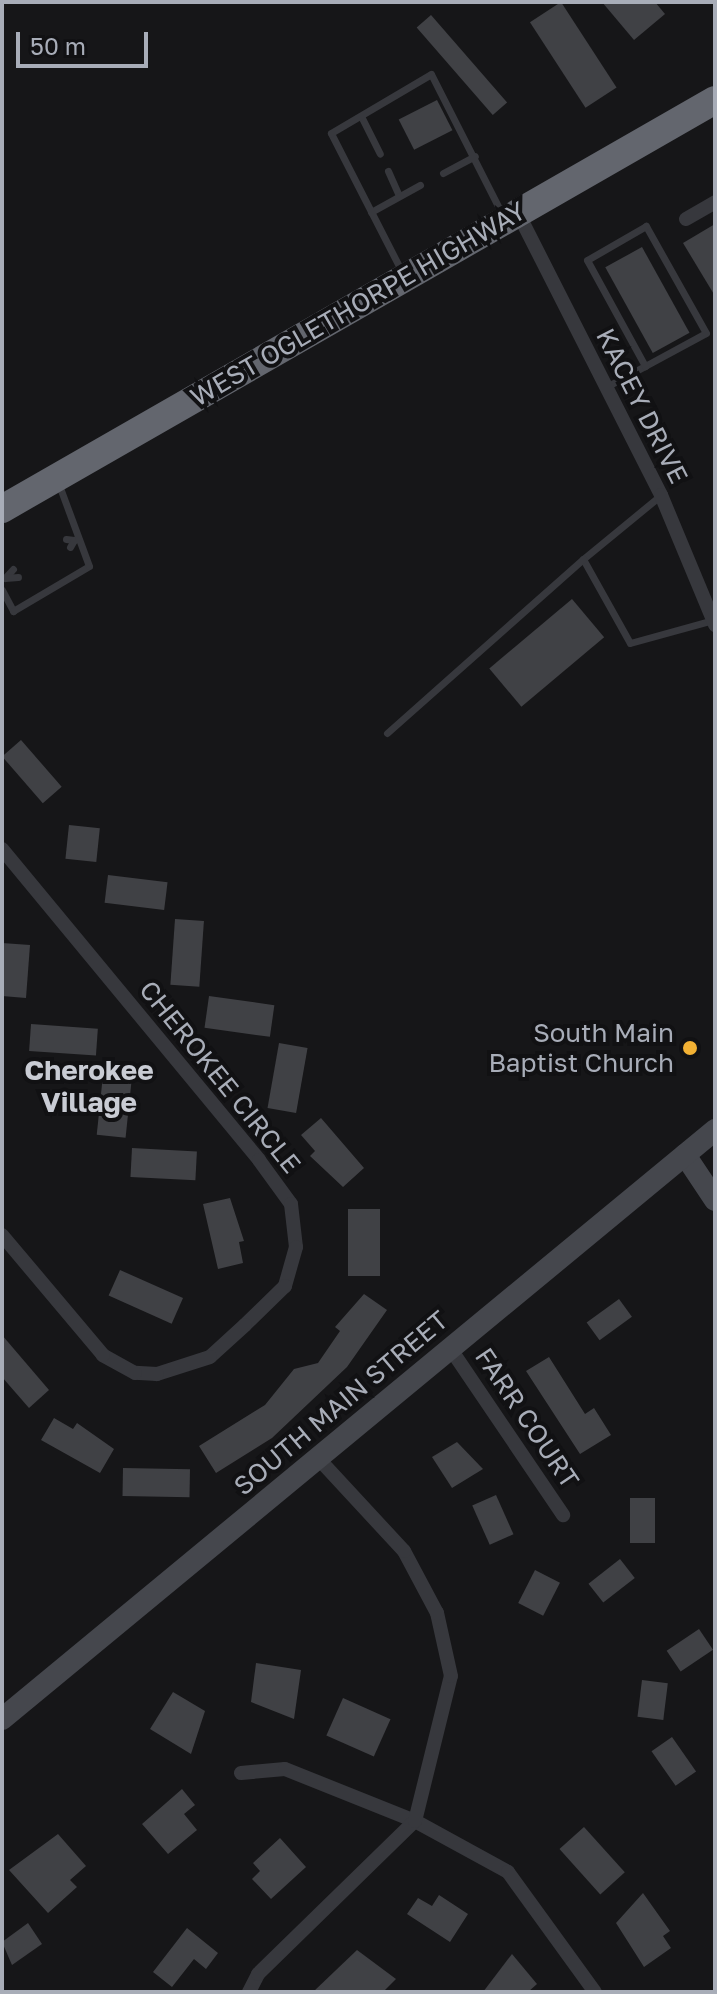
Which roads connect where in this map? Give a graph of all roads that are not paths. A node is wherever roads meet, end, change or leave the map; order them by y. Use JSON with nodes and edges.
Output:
{"nodes":[{"id":1,"x":715,"y":100,"type":"edge"},
{"id":2,"x":361,"y":116,"type":"junction"},
{"id":3,"x":380,"y":154,"type":"dead end"},
{"id":4,"x":475,"y":156,"type":"junction"},
{"id":5,"x":388,"y":171,"type":"dead end"},
{"id":6,"x":443,"y":173,"type":"dead end"},
{"id":7,"x":420,"y":185,"type":"dead end"},
{"id":8,"x":399,"y":196,"type":"junction"},
{"id":9,"x":715,"y":202,"type":"edge"},
{"id":10,"x":371,"y":212,"type":"junction"},
{"id":11,"x":511,"y":217,"type":"junction"},
{"id":12,"x":686,"y":219,"type":"dead end"},
{"id":13,"x":405,"y":278,"type":"junction"},
{"id":14,"x":645,"y":366,"type":"junction"},
{"id":15,"x":606,"y":387,"type":"junction"},
{"id":16,"x":56,"y":478,"type":"junction"},
{"id":17,"x":661,"y":495,"type":"junction"},
{"id":18,"x":2,"y":509,"type":"edge"},
{"id":19,"x":583,"y":559,"type":"junction"},
{"id":20,"x":13,"y":569,"type":"dead end"},
{"id":21,"x":18,"y":577,"type":"dead end"},
{"id":22,"x":4,"y":579,"type":"edge"},
{"id":23,"x":2,"y":590,"type":"edge"},
{"id":24,"x":714,"y":622,"type":"edge"},
{"id":25,"x":387,"y":733,"type":"dead end"},
{"id":26,"x":2,"y":849,"type":"edge"},
{"id":27,"x":715,"y":1130,"type":"edge"},
{"id":28,"x":685,"y":1155,"type":"junction"},
{"id":29,"x":715,"y":1200,"type":"edge"},
{"id":30,"x":2,"y":1235,"type":"edge"},
{"id":31,"x":450,"y":1348,"type":"junction"},
{"id":32,"x":318,"y":1458,"type":"junction"},
{"id":33,"x":563,"y":1515,"type":"dead end"},
{"id":34,"x":2,"y":1719,"type":"edge"},
{"id":35,"x":241,"y":1773,"type":"dead end"},
{"id":36,"x":415,"y":1821,"type":"junction"},
{"id":37,"x":249,"y":1992,"type":"edge"},
{"id":38,"x":595,"y":1992,"type":"edge"}],
"edges":[{"from":1,"to":11,"type":"highway","name":"WEST OGLETHORPE HIGHWAY"},
{"from":2,"to":3,"type":"lane"},
{"from":2,"to":4,"type":"lane"},
{"from":2,"to":10,"type":"lane"},
{"from":4,"to":6,"type":"lane"},
{"from":4,"to":11,"type":"lane"},
{"from":5,"to":8,"type":"lane"},
{"from":7,"to":8,"type":"lane"},
{"from":8,"to":10,"type":"lane"},
{"from":9,"to":12,"type":"street"},
{"from":10,"to":13,"type":"lane"},
{"from":11,"to":13,"type":"highway","name":"WEST OGLETHORPE HIGHWAY"},
{"from":11,"to":15,"type":"street","name":"KACEY DRIVE"},
{"from":13,"to":16,"type":"highway","name":"WEST OGLETHORPE HIGHWAY"},
{"from":14,"to":14,"type":"lane"},
{"from":14,"to":15,"type":"lane"},
{"from":15,"to":17,"type":"street","name":"KACEY DRIVE"},
{"from":16,"to":18,"type":"highway","name":"WEST OGLETHORPE HIGHWAY"},
{"from":16,"to":23,"type":"lane"},
{"from":17,"to":19,"type":"lane"},
{"from":17,"to":24,"type":"street","name":"KACEY DRIVE"},
{"from":19,"to":24,"type":"lane"},
{"from":19,"to":25,"type":"lane"},
{"from":20,"to":22,"type":"lane"},
{"from":21,"to":22,"type":"lane"},
{"from":26,"to":30,"type":"street","name":"CHEROKEE CIRCLE"},
{"from":27,"to":28,"type":"street","name":"SOUTH MAIN STREET"},
{"from":28,"to":29,"type":"street"},
{"from":28,"to":31,"type":"street","name":"SOUTH MAIN STREET"},
{"from":31,"to":32,"type":"street","name":"SOUTH MAIN STREET"},
{"from":31,"to":33,"type":"street","name":"FARR COURT"},
{"from":32,"to":34,"type":"street","name":"SOUTH MAIN STREET"},
{"from":32,"to":36,"type":"street"},
{"from":35,"to":36,"type":"street"},
{"from":36,"to":37,"type":"street"},
{"from":36,"to":38,"type":"street"}]}
